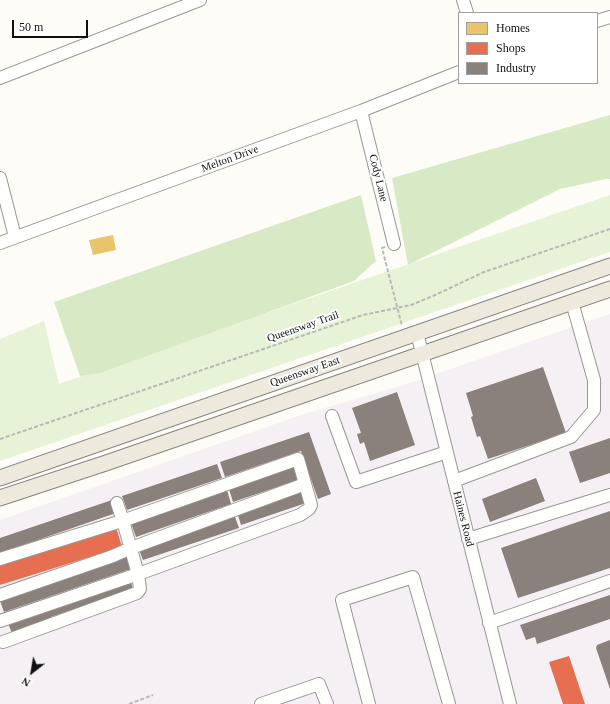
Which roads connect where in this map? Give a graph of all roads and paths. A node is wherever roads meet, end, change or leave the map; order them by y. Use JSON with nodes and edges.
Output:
{"nodes":[{"id":1,"x":200,"y":0,"type":"edge"},
{"id":2,"x":463,"y":0,"type":"edge"},
{"id":3,"x":467,"y":12,"type":"edge"},
{"id":4,"x":610,"y":17,"type":"edge"},
{"id":5,"x":598,"y":21,"type":"edge"},
{"id":6,"x":458,"y":72,"type":"edge"},
{"id":7,"x":0,"y":78,"type":"edge"},
{"id":8,"x":361,"y":111,"type":"junction"},
{"id":9,"x":0,"y":178,"type":"edge"},
{"id":10,"x":610,"y":229,"type":"edge"},
{"id":11,"x":15,"y":237,"type":"junction"},
{"id":12,"x":0,"y":243,"type":"edge"},
{"id":13,"x":394,"y":244,"type":"joint"},
{"id":14,"x":610,"y":266,"type":"edge"},
{"id":15,"x":610,"y":289,"type":"edge"},
{"id":16,"x":572,"y":302,"type":"junction"},
{"id":17,"x":397,"y":308,"type":"junction"},
{"id":18,"x":410,"y":332,"type":"junction"},
{"id":19,"x":422,"y":354,"type":"junction"},
{"id":20,"x":332,"y":416,"type":"dead end"},
{"id":21,"x":0,"y":440,"type":"edge"},
{"id":22,"x":447,"y":452,"type":"junction"},
{"id":23,"x":0,"y":478,"type":"edge"},
{"id":24,"x":454,"y":482,"type":"junction"},
{"id":25,"x":305,"y":484,"type":"junction"},
{"id":26,"x":610,"y":494,"type":"edge"},
{"id":27,"x":0,"y":498,"type":"edge"},
{"id":28,"x":117,"y":503,"type":"dead end"},
{"id":29,"x":123,"y":521,"type":"junction"},
{"id":30,"x":468,"y":539,"type":"junction"},
{"id":31,"x":131,"y":548,"type":"junction"},
{"id":32,"x":0,"y":559,"type":"edge"},
{"id":33,"x":138,"y":574,"type":"junction"},
{"id":34,"x":610,"y":581,"type":"edge"},
{"id":35,"x":0,"y":595,"type":"edge"},
{"id":36,"x":0,"y":621,"type":"edge"},
{"id":37,"x":489,"y":623,"type":"junction"},
{"id":38,"x":1,"y":639,"type":"edge"},
{"id":39,"x":153,"y":695,"type":"dead end"},
{"id":40,"x":130,"y":704,"type":"edge"},
{"id":41,"x":261,"y":704,"type":"edge"},
{"id":42,"x":326,"y":704,"type":"edge"},
{"id":43,"x":369,"y":704,"type":"edge"},
{"id":44,"x":449,"y":704,"type":"edge"},
{"id":45,"x":510,"y":704,"type":"edge"}],
"edges":[{"from":1,"to":7,"type":"street"},
{"from":2,"to":3,"type":"street"},
{"from":4,"to":5,"type":"street"},
{"from":6,"to":8,"type":"street","name":"Melton Drive"},
{"from":8,"to":11,"type":"street","name":"Melton Drive"},
{"from":8,"to":13,"type":"street","name":"Cody Lane"},
{"from":9,"to":11,"type":"street"},
{"from":10,"to":17,"type":"path","name":"Queensway Trail"},
{"from":11,"to":12,"type":"street","name":"Melton Drive"},
{"from":13,"to":17,"type":"path"},
{"from":14,"to":18,"type":"main road","name":"Queensway East"},
{"from":15,"to":16,"type":"main road","name":"Queensway East"},
{"from":16,"to":19,"type":"main road","name":"Queensway East"},
{"from":16,"to":24,"type":"street"},
{"from":17,"to":18,"type":"path"},
{"from":17,"to":21,"type":"path","name":"Queensway Trail"},
{"from":18,"to":19,"type":"street","name":"Haines Road"},
{"from":18,"to":23,"type":"main road","name":"Queensway East"},
{"from":19,"to":22,"type":"street","name":"Haines Road"},
{"from":19,"to":27,"type":"main road","name":"Queensway East"},
{"from":20,"to":22,"type":"street"},
{"from":22,"to":24,"type":"street","name":"Haines Road"},
{"from":24,"to":30,"type":"street","name":"Haines Road"},
{"from":25,"to":29,"type":"street"},
{"from":25,"to":31,"type":"street"},
{"from":25,"to":33,"type":"street"},
{"from":26,"to":30,"type":"street"},
{"from":28,"to":29,"type":"street"},
{"from":29,"to":31,"type":"street"},
{"from":29,"to":32,"type":"street"},
{"from":30,"to":37,"type":"street","name":"Haines Road"},
{"from":31,"to":33,"type":"street"},
{"from":31,"to":35,"type":"street"},
{"from":33,"to":36,"type":"street"},
{"from":33,"to":38,"type":"street"},
{"from":34,"to":37,"type":"street"},
{"from":37,"to":45,"type":"street","name":"Haines Road"},
{"from":39,"to":40,"type":"path"},
{"from":41,"to":42,"type":"street"},
{"from":43,"to":44,"type":"street"}]}
